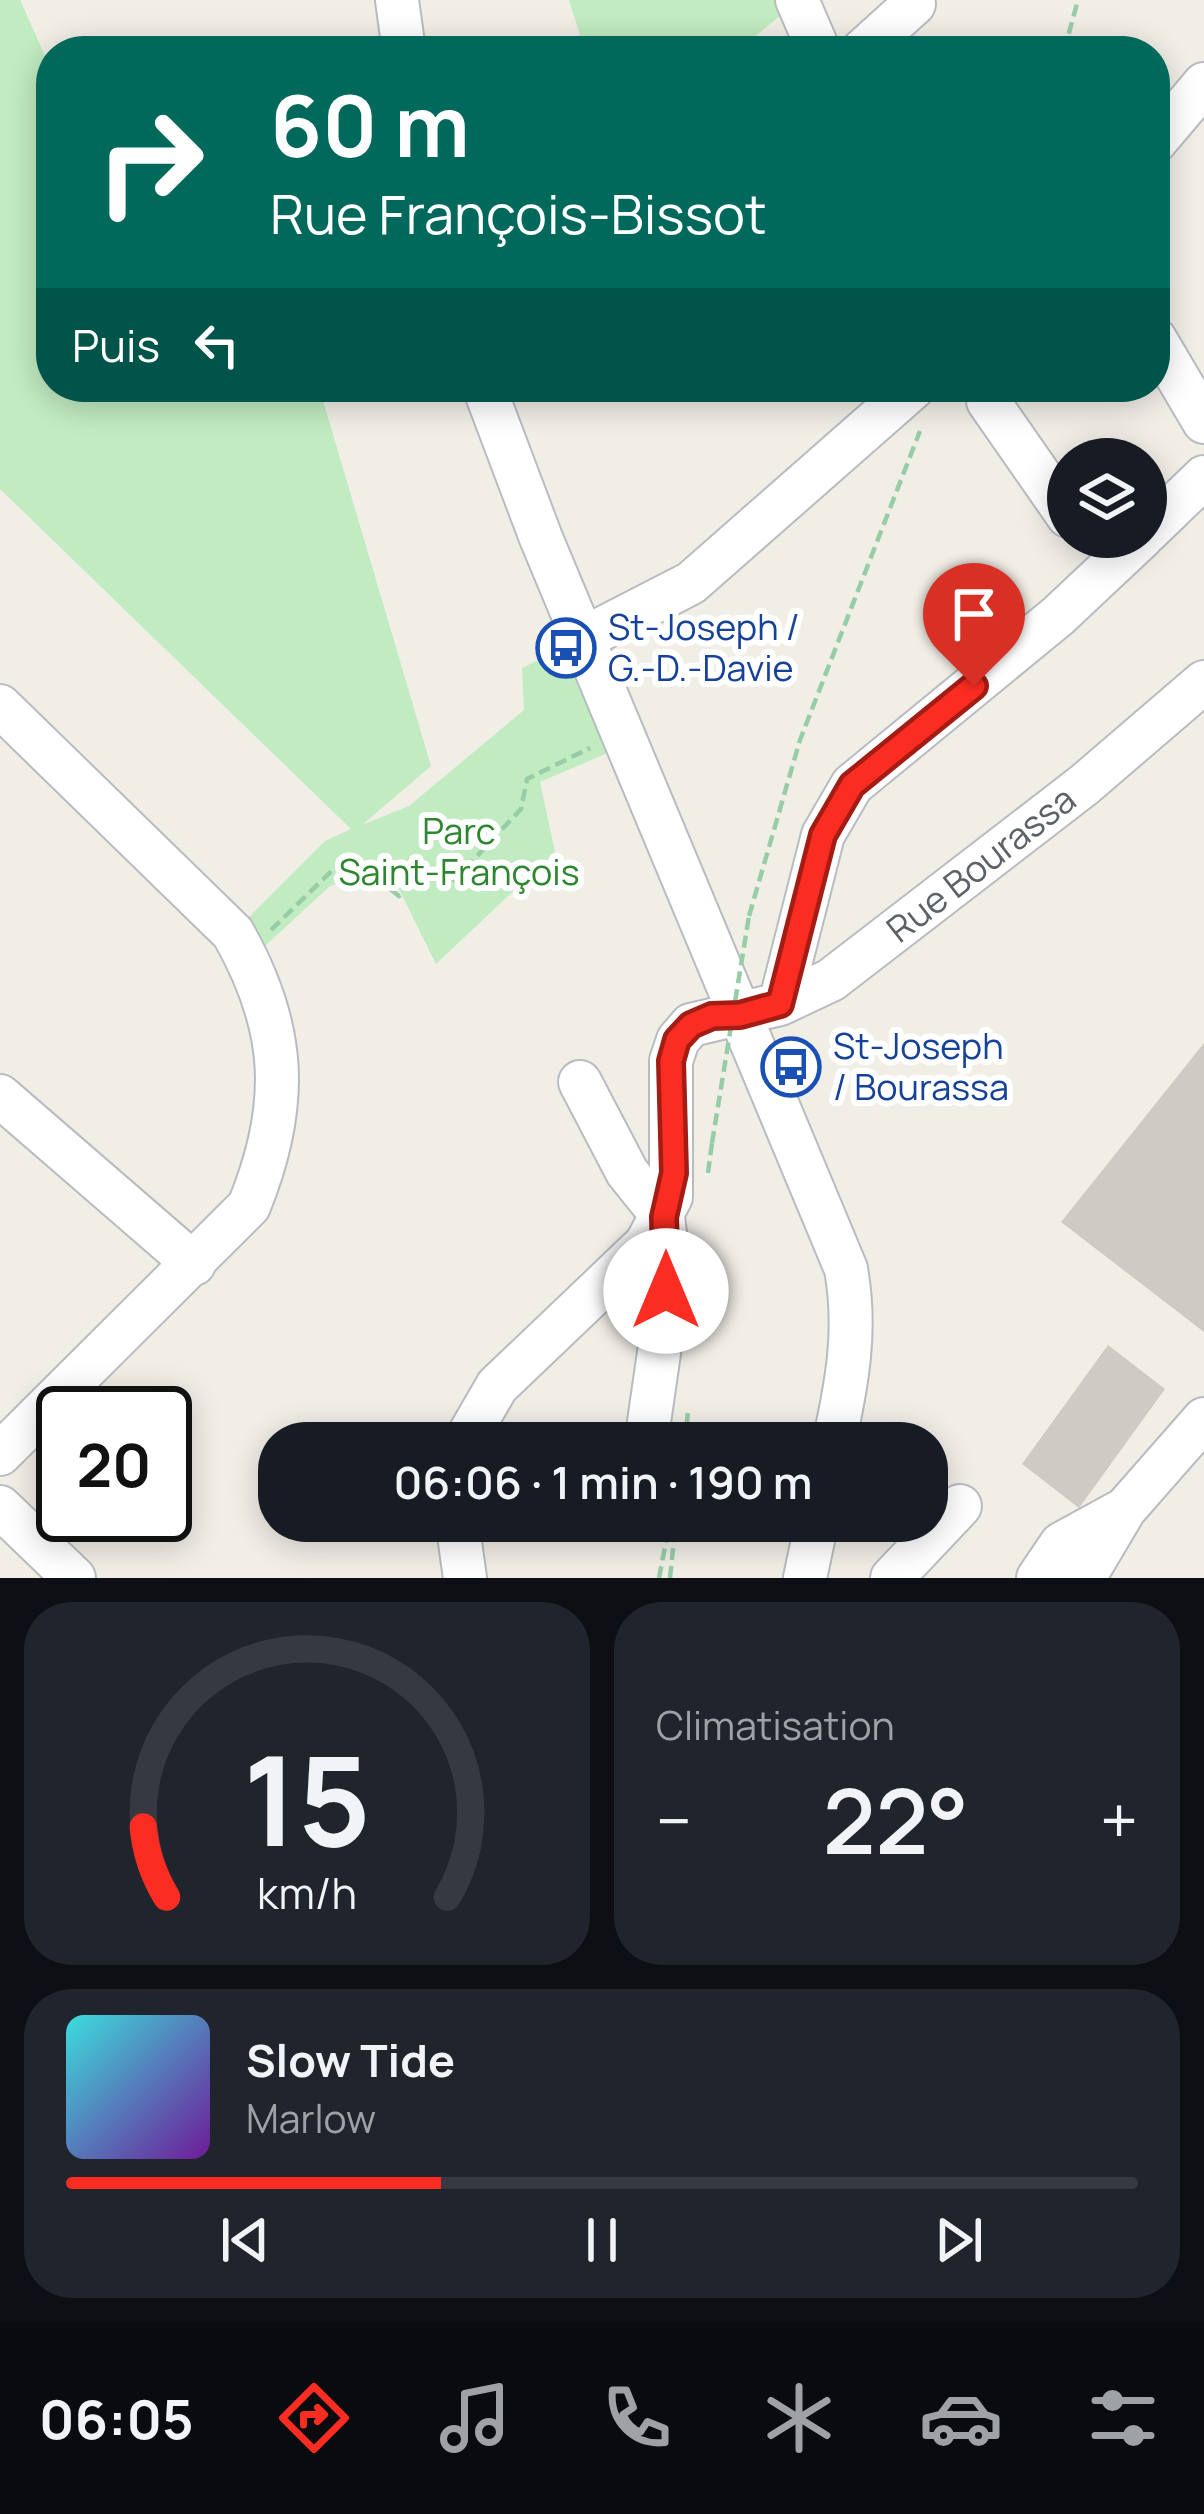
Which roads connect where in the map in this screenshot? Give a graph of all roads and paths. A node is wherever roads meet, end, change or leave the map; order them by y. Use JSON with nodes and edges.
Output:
{"nodes":[{"id":1,"x":397,"y":0,"type":"edge"},
{"id":2,"x":797,"y":0,"type":"edge"},
{"id":3,"x":1078,"y":0,"type":"edge"},
{"id":4,"x":914,"y":4,"type":"dead end"},
{"id":5,"x":402,"y":36,"type":"edge"},
{"id":6,"x":813,"y":36,"type":"edge"},
{"id":7,"x":879,"y":36,"type":"edge"},
{"id":8,"x":1068,"y":36,"type":"edge"},
{"id":9,"x":1204,"y":84,"type":"edge"},
{"id":10,"x":1170,"y":124,"type":"edge"},
{"id":11,"x":1170,"y":364,"type":"edge"},
{"id":12,"x":490,"y":402,"type":"edge"},
{"id":13,"x":897,"y":402,"type":"edge"},
{"id":14,"x":989,"y":402,"type":"edge"},
{"id":15,"x":1204,"y":422,"type":"edge"},
{"id":16,"x":907,"y":461,"type":"dead end"},
{"id":17,"x":1204,"y":477,"type":"edge"},
{"id":18,"x":1047,"y":486,"type":"edge"},
{"id":19,"x":1167,"y":513,"type":"edge"},
{"id":20,"x":1096,"y":558,"type":"edge"},
{"id":21,"x":1120,"y":558,"type":"edge"},
{"id":22,"x":1106,"y":572,"type":"junction"},
{"id":23,"x":586,"y":637,"type":"junction"},
{"id":24,"x":1204,"y":682,"type":"edge"},
{"id":25,"x":0,"y":706,"type":"edge"},
{"id":26,"x":621,"y":733,"type":"junction"},
{"id":27,"x":245,"y":954,"type":"junction"},
{"id":28,"x":760,"y":1010,"type":"junction"},
{"id":29,"x":580,"y":1082,"type":"dead end"},
{"id":30,"x":0,"y":1096,"type":"edge"},
{"id":31,"x":712,"y":1143,"type":"dead end"},
{"id":32,"x":664,"y":1217,"type":"junction"},
{"id":33,"x":194,"y":1264,"type":"junction"},
{"id":34,"x":1204,"y":1419,"type":"edge"},
{"id":35,"x":476,"y":1422,"type":"edge"},
{"id":36,"x":649,"y":1422,"type":"edge"},
{"id":37,"x":838,"y":1422,"type":"edge"},
{"id":38,"x":0,"y":1454,"type":"edge"},
{"id":39,"x":0,"y":1507,"type":"edge"},
{"id":40,"x":960,"y":1507,"type":"dead end"},
{"id":41,"x":1125,"y":1509,"type":"junction"},
{"id":42,"x":460,"y":1542,"type":"edge"},
{"id":43,"x":668,"y":1542,"type":"edge"},
{"id":44,"x":672,"y":1542,"type":"edge"},
{"id":45,"x":813,"y":1542,"type":"edge"},
{"id":46,"x":74,"y":1578,"type":"edge"},
{"id":47,"x":465,"y":1578,"type":"edge"},
{"id":48,"x":659,"y":1578,"type":"edge"},
{"id":49,"x":670,"y":1578,"type":"edge"},
{"id":50,"x":805,"y":1578,"type":"edge"},
{"id":51,"x":892,"y":1578,"type":"edge"},
{"id":52,"x":1039,"y":1578,"type":"edge"},
{"id":53,"x":1084,"y":1578,"type":"edge"}],
"edges":[{"from":1,"to":5,"type":"street"},
{"from":2,"to":6,"type":"street"},
{"from":3,"to":8,"type":"path"},
{"from":4,"to":7,"type":"street"},
{"from":9,"to":10,"type":"street"},
{"from":11,"to":15,"type":"street"},
{"from":12,"to":23,"type":"street"},
{"from":13,"to":23,"type":"street"},
{"from":14,"to":18,"type":"street"},
{"from":16,"to":31,"type":"path","bridge":true},
{"from":17,"to":19,"type":"street"},
{"from":20,"to":22,"type":"street"},
{"from":21,"to":22,"type":"street"},
{"from":22,"to":28,"type":"street"},
{"from":23,"to":26,"type":"street"},
{"from":24,"to":28,"type":"street","name":"Rue Bourassa"},
{"from":25,"to":27,"type":"street"},
{"from":26,"to":27,"type":"path"},
{"from":26,"to":28,"type":"street"},
{"from":27,"to":33,"type":"street"},
{"from":28,"to":32,"type":"street","name":"Rue Bourassa"},
{"from":28,"to":37,"type":"street"},
{"from":29,"to":32,"type":"street"},
{"from":30,"to":33,"type":"street"},
{"from":32,"to":35,"type":"street"},
{"from":32,"to":36,"type":"street"},
{"from":33,"to":38,"type":"street"},
{"from":34,"to":41,"type":"street"},
{"from":39,"to":46,"type":"street"},
{"from":40,"to":51,"type":"street"},
{"from":41,"to":52,"type":"street"},
{"from":41,"to":53,"type":"street"},
{"from":42,"to":47,"type":"street"},
{"from":43,"to":48,"type":"path"},
{"from":44,"to":49,"type":"path"},
{"from":45,"to":50,"type":"street"}]}
